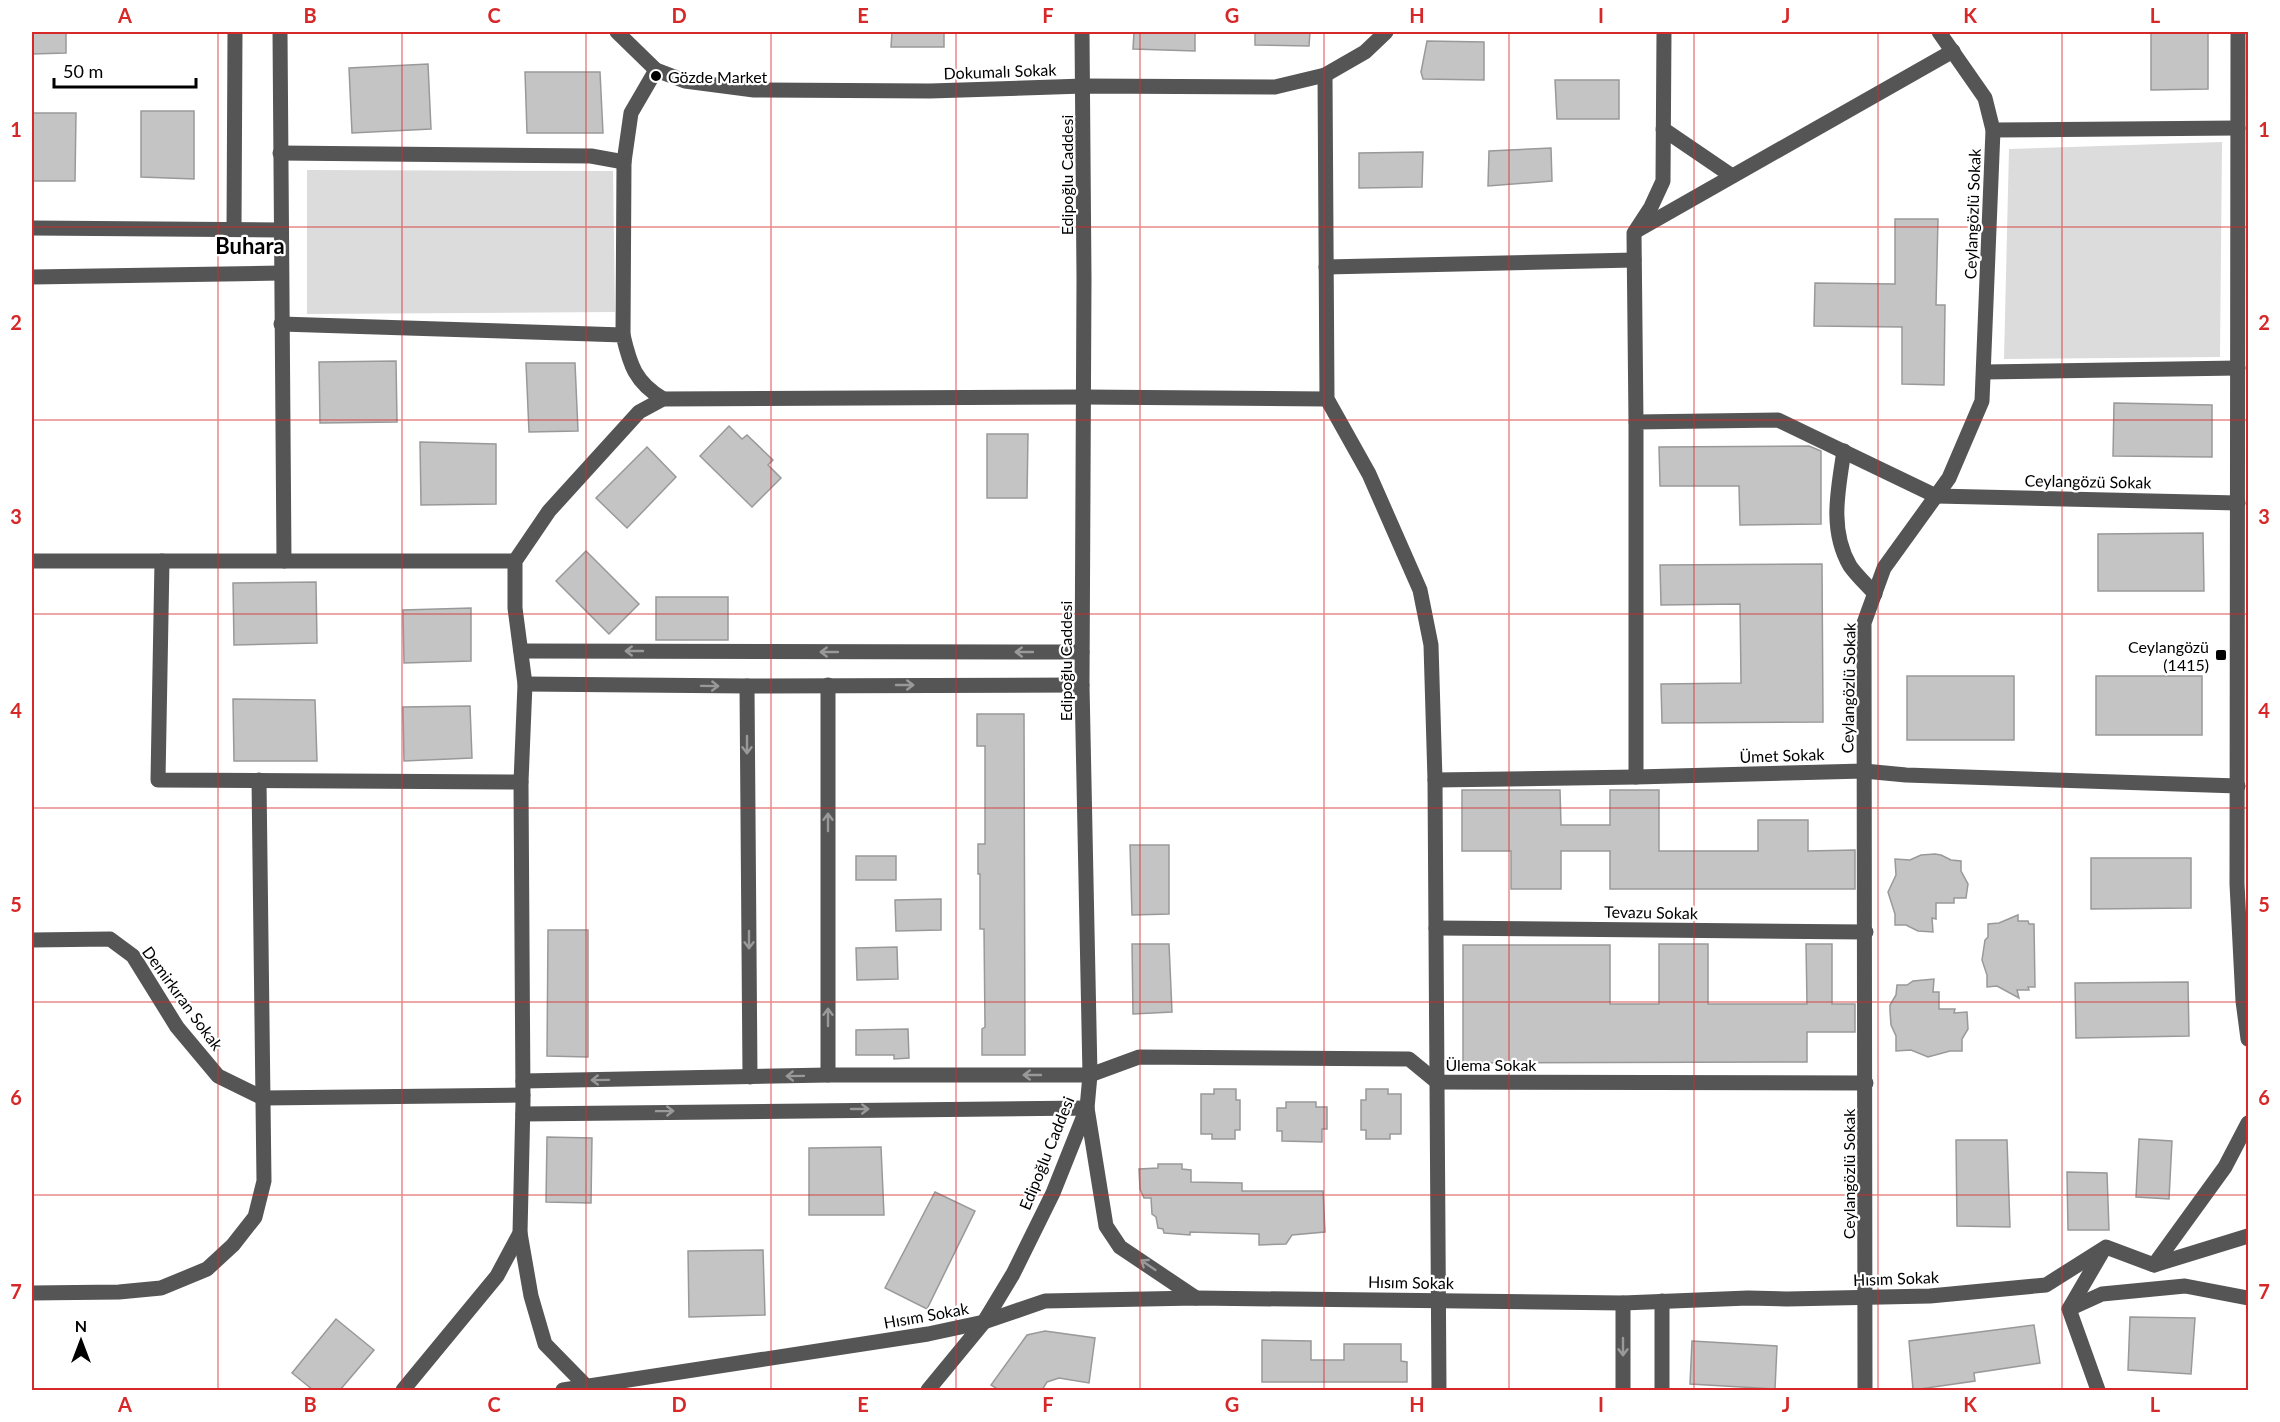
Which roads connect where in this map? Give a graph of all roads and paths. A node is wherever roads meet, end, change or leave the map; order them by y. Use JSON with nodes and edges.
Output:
{"nodes":[{"id":1,"x":235,"y":32,"type":"edge"},
{"id":2,"x":280,"y":32,"type":"edge"},
{"id":3,"x":617,"y":32,"type":"edge"},
{"id":4,"x":1082,"y":32,"type":"edge"},
{"id":5,"x":1386,"y":32,"type":"edge"},
{"id":6,"x":1664,"y":32,"type":"edge"},
{"id":7,"x":1940,"y":32,"type":"edge"},
{"id":8,"x":2238,"y":32,"type":"edge"},
{"id":9,"x":1953,"y":51,"type":"junction"},
{"id":10,"x":656,"y":70,"type":"junction"},
{"id":11,"x":1325,"y":75,"type":"junction"},
{"id":12,"x":1084,"y":86,"type":"junction"},
{"id":13,"x":2238,"y":128,"type":"junction"},
{"id":14,"x":1663,"y":129,"type":"junction"},
{"id":15,"x":1993,"y":130,"type":"junction"},
{"id":16,"x":280,"y":153,"type":"junction"},
{"id":17,"x":624,"y":162,"type":"junction"},
{"id":18,"x":1732,"y":176,"type":"junction"},
{"id":19,"x":32,"y":228,"type":"edge"},
{"id":20,"x":234,"y":229,"type":"junction"},
{"id":21,"x":280,"y":230,"type":"junction"},
{"id":22,"x":1634,"y":233,"type":"junction"},
{"id":23,"x":1634,"y":260,"type":"junction"},
{"id":24,"x":1326,"y":267,"type":"junction"},
{"id":25,"x":281,"y":273,"type":"junction"},
{"id":26,"x":32,"y":277,"type":"edge"},
{"id":27,"x":281,"y":324,"type":"junction"},
{"id":28,"x":623,"y":335,"type":"junction"},
{"id":29,"x":2238,"y":368,"type":"junction"},
{"id":30,"x":1984,"y":372,"type":"junction"},
{"id":31,"x":1084,"y":397,"type":"junction"},
{"id":32,"x":663,"y":399,"type":"junction"},
{"id":33,"x":1327,"y":399,"type":"junction"},
{"id":34,"x":1636,"y":422,"type":"junction"},
{"id":35,"x":1844,"y":451,"type":"junction"},
{"id":36,"x":1936,"y":496,"type":"junction"},
{"id":37,"x":2238,"y":503,"type":"junction"},
{"id":38,"x":32,"y":561,"type":"edge"},
{"id":39,"x":162,"y":561,"type":"junction"},
{"id":40,"x":284,"y":561,"type":"junction"},
{"id":41,"x":515,"y":561,"type":"junction"},
{"id":42,"x":1875,"y":594,"type":"junction"},
{"id":43,"x":521,"y":651,"type":"junction"},
{"id":44,"x":1082,"y":652,"type":"junction"},
{"id":45,"x":525,"y":684,"type":"junction"},
{"id":46,"x":828,"y":685,"type":"junction"},
{"id":47,"x":1082,"y":685,"type":"junction"},
{"id":48,"x":747,"y":686,"type":"junction"},
{"id":49,"x":1864,"y":771,"type":"junction"},
{"id":50,"x":1636,"y":777,"type":"junction"},
{"id":51,"x":259,"y":780,"type":"junction"},
{"id":52,"x":1436,"y":780,"type":"junction"},
{"id":53,"x":521,"y":782,"type":"junction"},
{"id":54,"x":2238,"y":786,"type":"junction"},
{"id":55,"x":1436,"y":928,"type":"junction"},
{"id":56,"x":1866,"y":932,"type":"junction"},
{"id":57,"x":32,"y":940,"type":"edge"},
{"id":58,"x":2248,"y":1039,"type":"edge"},
{"id":59,"x":1090,"y":1075,"type":"junction"},
{"id":60,"x":828,"y":1076,"type":"junction"},
{"id":61,"x":750,"y":1077,"type":"junction"},
{"id":62,"x":1437,"y":1082,"type":"junction"},
{"id":63,"x":1866,"y":1083,"type":"junction"},
{"id":64,"x":523,"y":1088,"type":"junction"},
{"id":65,"x":263,"y":1098,"type":"junction"},
{"id":66,"x":1087,"y":1108,"type":"junction"},
{"id":67,"x":523,"y":1114,"type":"junction"},
{"id":68,"x":2248,"y":1123,"type":"edge"},
{"id":69,"x":520,"y":1233,"type":"junction"},
{"id":70,"x":2248,"y":1236,"type":"edge"},
{"id":71,"x":2106,"y":1247,"type":"junction"},
{"id":72,"x":2154,"y":1264,"type":"junction"},
{"id":73,"x":32,"y":1293,"type":"edge"},
{"id":74,"x":1866,"y":1296,"type":"junction"},
{"id":75,"x":1196,"y":1298,"type":"junction"},
{"id":76,"x":2248,"y":1298,"type":"edge"},
{"id":77,"x":1439,"y":1300,"type":"junction"},
{"id":78,"x":1662,"y":1301,"type":"junction"},
{"id":79,"x":1623,"y":1303,"type":"junction"},
{"id":80,"x":2069,"y":1309,"type":"junction"},
{"id":81,"x":984,"y":1322,"type":"junction"},
{"id":82,"x":587,"y":1389,"type":"edge"},
{"id":83,"x":403,"y":1390,"type":"edge"},
{"id":84,"x":563,"y":1390,"type":"edge"},
{"id":85,"x":928,"y":1390,"type":"edge"},
{"id":86,"x":1439,"y":1390,"type":"edge"},
{"id":87,"x":1623,"y":1390,"type":"edge"},
{"id":88,"x":1662,"y":1390,"type":"edge"},
{"id":89,"x":1865,"y":1390,"type":"edge"},
{"id":90,"x":2098,"y":1390,"type":"edge"}],
"edges":[{"from":1,"to":20,"type":"street"},
{"from":2,"to":16,"type":"street"},
{"from":3,"to":10,"type":"street","name":"Dokumalı Sokak"},
{"from":4,"to":12,"type":"street","name":"Edipoğlu Caddesi"},
{"from":5,"to":11,"type":"street","name":"Dokumalı Sokak"},
{"from":6,"to":14,"type":"street"},
{"from":7,"to":9,"type":"street","name":"Ceylangözlü Sokak"},
{"from":8,"to":13,"type":"street"},
{"from":9,"to":15,"type":"street","name":"Ceylangözlü Sokak"},
{"from":9,"to":18,"type":"street"},
{"from":10,"to":12,"type":"street","name":"Dokumalı Sokak"},
{"from":10,"to":17,"type":"street"},
{"from":11,"to":12,"type":"street","name":"Dokumalı Sokak"},
{"from":11,"to":24,"type":"street"},
{"from":12,"to":31,"type":"street","name":"Edipoğlu Caddesi"},
{"from":13,"to":15,"type":"street"},
{"from":13,"to":29,"type":"street"},
{"from":14,"to":18,"type":"street"},
{"from":14,"to":22,"type":"street"},
{"from":15,"to":30,"type":"street","name":"Ceylangözlü Sokak"},
{"from":16,"to":17,"type":"street"},
{"from":16,"to":21,"type":"street"},
{"from":17,"to":28,"type":"street"},
{"from":18,"to":22,"type":"street"},
{"from":19,"to":20,"type":"street"},
{"from":20,"to":21,"type":"street"},
{"from":21,"to":25,"type":"street"},
{"from":22,"to":23,"type":"street"},
{"from":23,"to":24,"type":"street"},
{"from":23,"to":34,"type":"street"},
{"from":24,"to":33,"type":"street"},
{"from":25,"to":26,"type":"street"},
{"from":25,"to":27,"type":"street"},
{"from":27,"to":28,"type":"street"},
{"from":27,"to":40,"type":"street"},
{"from":28,"to":32,"type":"street"},
{"from":29,"to":30,"type":"street"},
{"from":29,"to":37,"type":"street"},
{"from":30,"to":36,"type":"street","name":"Ceylangözlü Sokak"},
{"from":31,"to":32,"type":"street"},
{"from":31,"to":33,"type":"street"},
{"from":31,"to":44,"type":"street","name":"Edipoğlu Caddesi"},
{"from":32,"to":41,"type":"street"},
{"from":33,"to":52,"type":"street"},
{"from":34,"to":35,"type":"street"},
{"from":34,"to":50,"type":"street"},
{"from":35,"to":36,"type":"street"},
{"from":35,"to":42,"type":"street"},
{"from":36,"to":37,"type":"street","name":"Ceylangözü Sokak"},
{"from":36,"to":42,"type":"street","name":"Ceylangözlü Sokak"},
{"from":37,"to":54,"type":"street"},
{"from":38,"to":39,"type":"street"},
{"from":39,"to":40,"type":"street"},
{"from":39,"to":51,"type":"street"},
{"from":40,"to":41,"type":"street"},
{"from":41,"to":43,"type":"street"},
{"from":42,"to":49,"type":"street","name":"Ceylangözlü Sokak"},
{"from":44,"to":43,"type":"street","one_way":true},
{"from":43,"to":45,"type":"street"},
{"from":44,"to":47,"type":"street","name":"Edipoğlu Caddesi"},
{"from":45,"to":48,"type":"street","one_way":true},
{"from":45,"to":53,"type":"street"},
{"from":46,"to":47,"type":"street","one_way":true},
{"from":46,"to":48,"type":"street"},
{"from":60,"to":46,"type":"street","one_way":true},
{"from":47,"to":59,"type":"street","name":"Edipoğlu Caddesi"},
{"from":48,"to":61,"type":"street","one_way":true},
{"from":49,"to":50,"type":"street","name":"Ümet Sokak"},
{"from":49,"to":54,"type":"street","name":"Ümet Sokak"},
{"from":49,"to":56,"type":"street","name":"Ceylangözlü Sokak"},
{"from":50,"to":52,"type":"street","name":"Ümet Sokak"},
{"from":51,"to":53,"type":"street"},
{"from":51,"to":65,"type":"street"},
{"from":52,"to":55,"type":"street"},
{"from":53,"to":64,"type":"street"},
{"from":54,"to":58,"type":"street"},
{"from":55,"to":56,"type":"street","name":"Tevazu Sokak"},
{"from":55,"to":62,"type":"street"},
{"from":56,"to":63,"type":"street","name":"Ceylangözlü Sokak"},
{"from":57,"to":65,"type":"street","name":"Demirkıran Sokak"},
{"from":59,"to":60,"type":"street","name":"Ülema Sokak","one_way":true},
{"from":59,"to":62,"type":"street","name":"Ülema Sokak"},
{"from":59,"to":66,"type":"street","name":"Edipoğlu Caddesi"},
{"from":60,"to":61,"type":"street","name":"Ülema Sokak","one_way":true},
{"from":61,"to":64,"type":"street","name":"Ülema Sokak","one_way":true},
{"from":62,"to":63,"type":"street","name":"Ülema Sokak"},
{"from":62,"to":77,"type":"street"},
{"from":63,"to":74,"type":"street","name":"Ceylangözlü Sokak"},
{"from":64,"to":65,"type":"street","name":"Ülema Sokak"},
{"from":64,"to":67,"type":"street"},
{"from":65,"to":73,"type":"street"},
{"from":67,"to":66,"type":"street","one_way":true},
{"from":75,"to":66,"type":"street","one_way":true},
{"from":66,"to":81,"type":"street","name":"Edipoğlu Caddesi"},
{"from":67,"to":69,"type":"street"},
{"from":68,"to":72,"type":"street"},
{"from":69,"to":82,"type":"street"},
{"from":69,"to":83,"type":"street"},
{"from":70,"to":72,"type":"street"},
{"from":71,"to":72,"type":"street"},
{"from":71,"to":74,"type":"street","name":"Hısım Sokak"},
{"from":71,"to":80,"type":"street"},
{"from":74,"to":78,"type":"street","name":"Hısım Sokak"},
{"from":74,"to":89,"type":"street","name":"Ceylangözlü Sokak"},
{"from":75,"to":77,"type":"street","name":"Hısım Sokak"},
{"from":75,"to":81,"type":"street","name":"Hısım Sokak"},
{"from":76,"to":80,"type":"street"},
{"from":77,"to":79,"type":"street","name":"Hısım Sokak"},
{"from":77,"to":86,"type":"street"},
{"from":78,"to":79,"type":"street","name":"Hısım Sokak"},
{"from":78,"to":88,"type":"street"},
{"from":79,"to":87,"type":"street","one_way":true},
{"from":80,"to":90,"type":"street"},
{"from":81,"to":82,"type":"street","name":"Hısım Sokak"},
{"from":81,"to":85,"type":"street","name":"Edipoğlu Caddesi"},
{"from":82,"to":84,"type":"street","name":"Hısım Sokak"}]}
